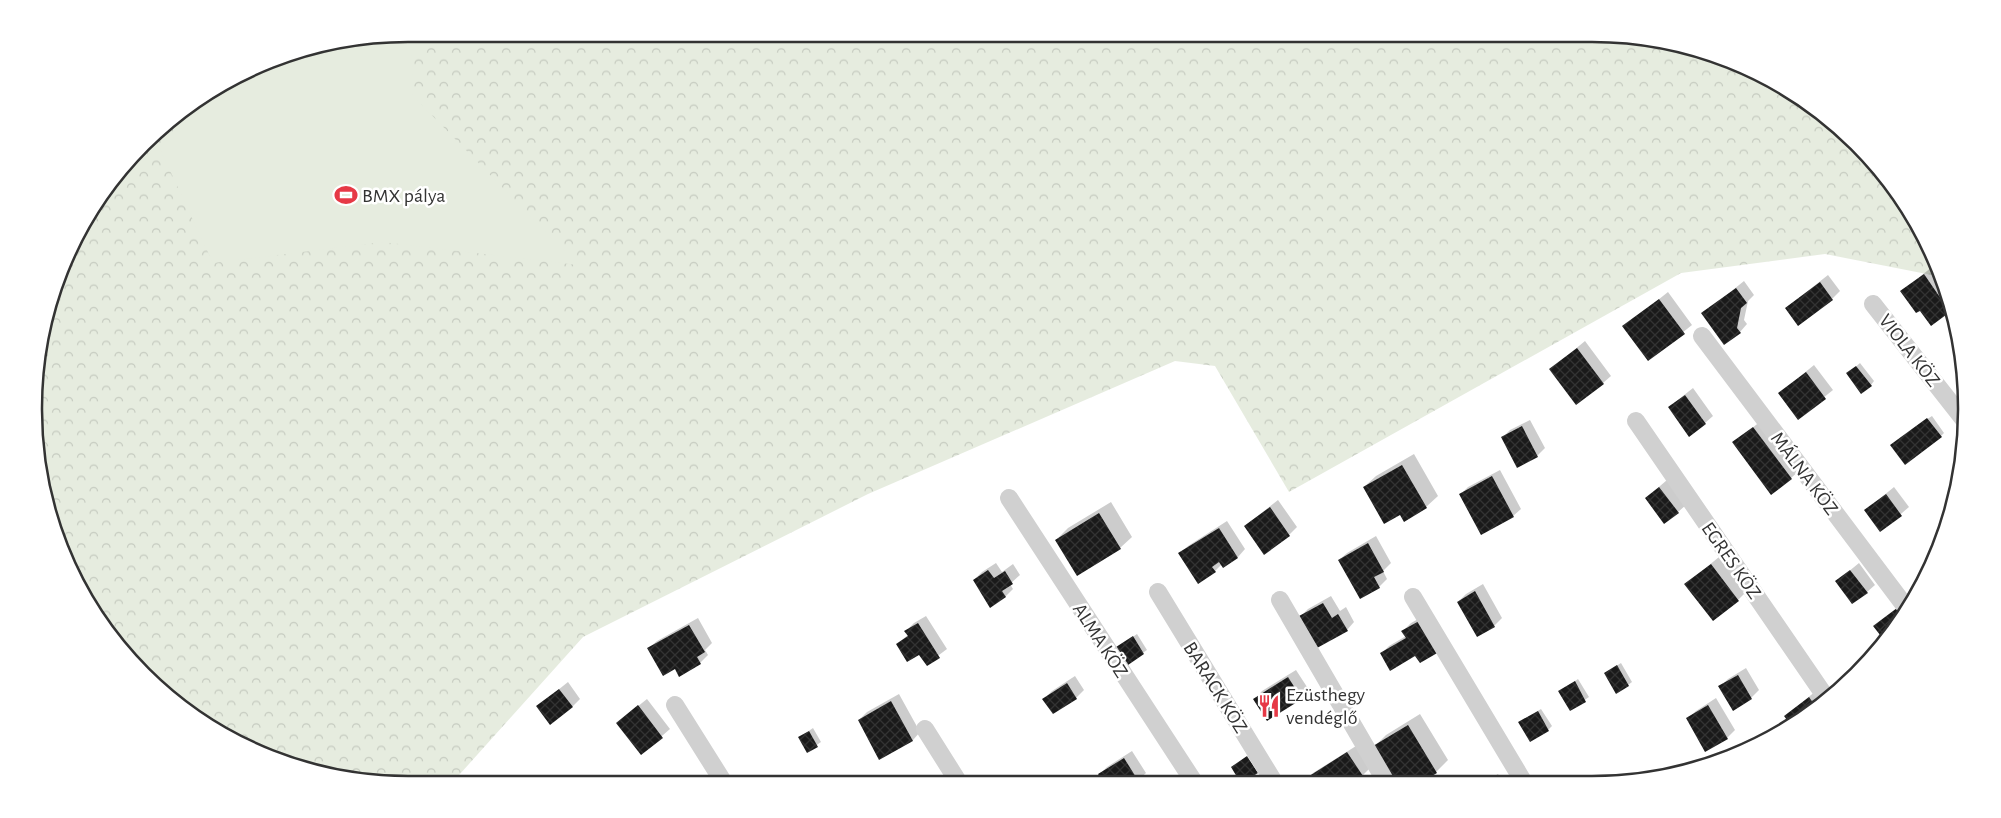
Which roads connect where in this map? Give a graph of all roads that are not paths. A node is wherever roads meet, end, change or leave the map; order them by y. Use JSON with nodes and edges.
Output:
{"nodes":[{"id":1,"x":1873,"y":304,"type":"dead end"},
{"id":2,"x":1702,"y":336,"type":"dead end"},
{"id":3,"x":1958,"y":412,"type":"edge"},
{"id":4,"x":1636,"y":421,"type":"dead end"},
{"id":5,"x":1009,"y":498,"type":"dead end"},
{"id":6,"x":1158,"y":592,"type":"dead end"},
{"id":7,"x":1413,"y":597,"type":"dead end"},
{"id":8,"x":1280,"y":600,"type":"dead end"},
{"id":9,"x":1903,"y":603,"type":"edge"},
{"id":10,"x":1823,"y":694,"type":"edge"},
{"id":11,"x":675,"y":705,"type":"dead end"},
{"id":12,"x":925,"y":729,"type":"dead end"},
{"id":13,"x":720,"y":776,"type":"edge"},
{"id":14,"x":954,"y":776,"type":"edge"},
{"id":15,"x":1190,"y":776,"type":"edge"},
{"id":16,"x":1270,"y":776,"type":"edge"},
{"id":17,"x":1383,"y":776,"type":"edge"},
{"id":18,"x":1520,"y":776,"type":"edge"}],
"edges":[{"from":1,"to":3,"type":"street","name":"VIOLA KÖZ"},
{"from":2,"to":9,"type":"street","name":"MÁLNA KÖZ"},
{"from":4,"to":10,"type":"street","name":"EGRES KÖZ"},
{"from":5,"to":15,"type":"street","name":"ALMA KÖZ"},
{"from":6,"to":16,"type":"street","name":"BARACK KÖZ"},
{"from":7,"to":18,"type":"street"},
{"from":8,"to":17,"type":"street"},
{"from":11,"to":13,"type":"street"},
{"from":12,"to":14,"type":"street"}]}
